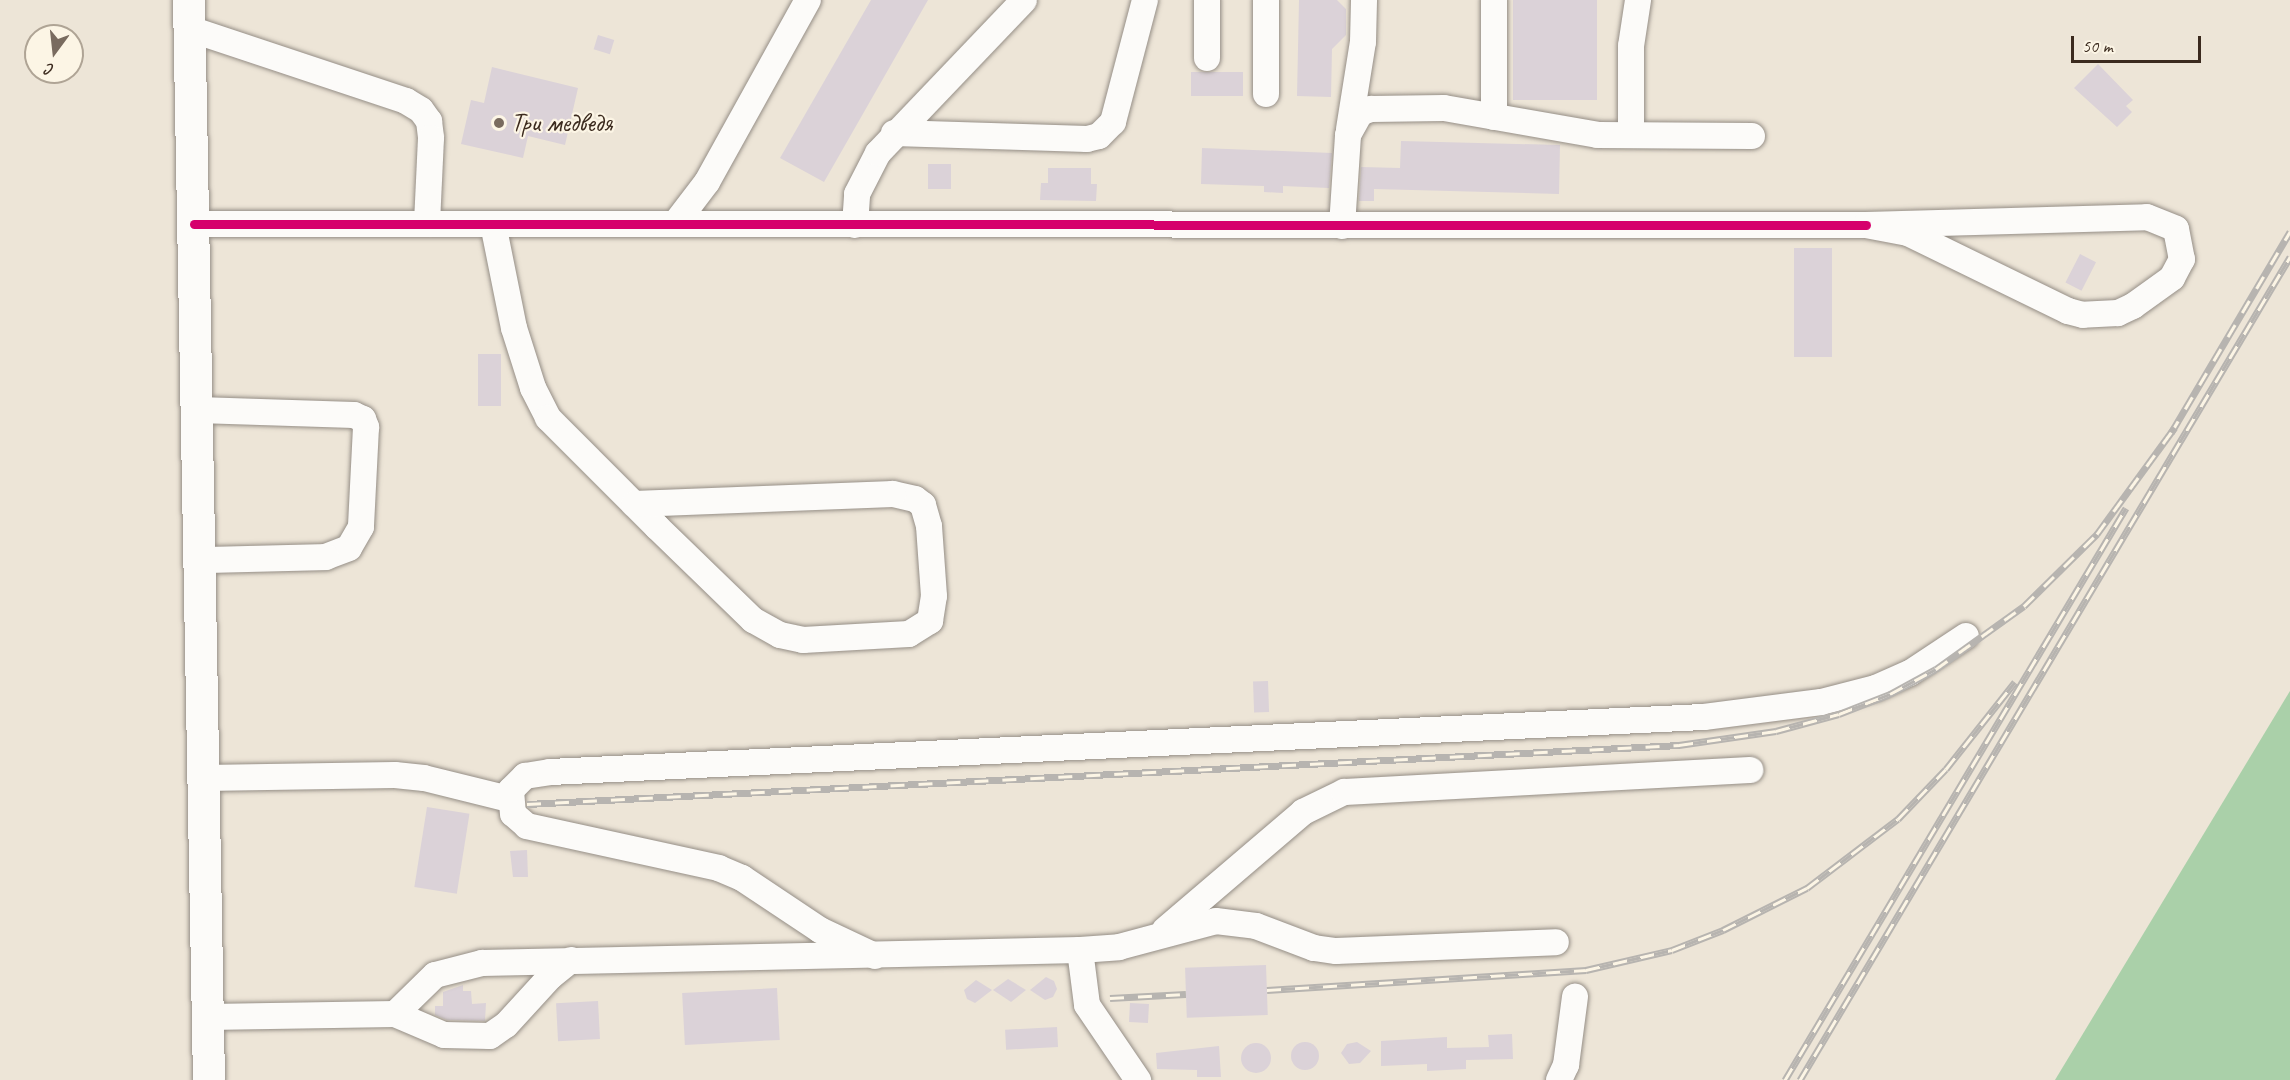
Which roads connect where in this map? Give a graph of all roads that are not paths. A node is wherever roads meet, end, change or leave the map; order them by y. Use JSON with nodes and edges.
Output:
{"nodes":[{"id":1,"x":808,"y":0,"type":"edge"},
{"id":2,"x":1024,"y":0,"type":"edge"},
{"id":3,"x":1145,"y":0,"type":"edge"},
{"id":4,"x":1207,"y":0,"type":"edge"},
{"id":5,"x":1266,"y":0,"type":"edge"},
{"id":6,"x":1364,"y":0,"type":"edge"},
{"id":7,"x":1494,"y":0,"type":"edge"},
{"id":8,"x":1638,"y":0,"type":"edge"},
{"id":9,"x":189,"y":14,"type":"edge"},
{"id":10,"x":1208,"y":58,"type":"dead end"},
{"id":11,"x":1266,"y":94,"type":"dead end"},
{"id":12,"x":1494,"y":117,"type":"junction"},
{"id":13,"x":894,"y":133,"type":"junction"},
{"id":14,"x":1348,"y":135,"type":"junction"},
{"id":15,"x":1631,"y":135,"type":"junction"},
{"id":16,"x":1752,"y":136,"type":"dead end"},
{"id":17,"x":194,"y":224,"type":"junction"},
{"id":18,"x":427,"y":224,"type":"junction"},
{"id":19,"x":493,"y":224,"type":"junction"},
{"id":20,"x":675,"y":224,"type":"junction"},
{"id":21,"x":855,"y":225,"type":"junction"},
{"id":22,"x":1866,"y":225,"type":"junction"},
{"id":23,"x":1342,"y":226,"type":"junction"},
{"id":24,"x":198,"y":410,"type":"junction"},
{"id":25,"x":634,"y":504,"type":"junction"},
{"id":26,"x":200,"y":560,"type":"junction"},
{"id":27,"x":1966,"y":636,"type":"dead end"},
{"id":28,"x":1750,"y":770,"type":"dead end"},
{"id":29,"x":204,"y":778,"type":"junction"},
{"id":30,"x":509,"y":799,"type":"junction"},
{"id":31,"x":1158,"y":936,"type":"junction"},
{"id":32,"x":1556,"y":942,"type":"dead end"},
{"id":33,"x":1080,"y":950,"type":"junction"},
{"id":34,"x":875,"y":956,"type":"junction"},
{"id":35,"x":571,"y":960,"type":"junction"},
{"id":36,"x":1575,"y":997,"type":"dead end"},
{"id":37,"x":395,"y":1014,"type":"junction"},
{"id":38,"x":208,"y":1017,"type":"junction"},
{"id":39,"x":210,"y":1080,"type":"edge"},
{"id":40,"x":1138,"y":1080,"type":"edge"},
{"id":41,"x":1558,"y":1080,"type":"edge"}],
"edges":[{"from":1,"to":20,"type":"street"},
{"from":2,"to":13,"type":"street"},
{"from":3,"to":13,"type":"street"},
{"from":4,"to":10,"type":"street"},
{"from":5,"to":11,"type":"street"},
{"from":6,"to":14,"type":"street"},
{"from":7,"to":12,"type":"street"},
{"from":8,"to":15,"type":"street"},
{"from":9,"to":17,"type":"main road"},
{"from":9,"to":18,"type":"street"},
{"from":12,"to":14,"type":"street"},
{"from":12,"to":15,"type":"street"},
{"from":13,"to":21,"type":"street"},
{"from":14,"to":23,"type":"street"},
{"from":15,"to":16,"type":"street"},
{"from":17,"to":18,"type":"street"},
{"from":17,"to":24,"type":"main road"},
{"from":18,"to":19,"type":"street"},
{"from":19,"to":20,"type":"street"},
{"from":19,"to":25,"type":"street"},
{"from":20,"to":21,"type":"street"},
{"from":21,"to":23,"type":"street"},
{"from":22,"to":22,"type":"street"},
{"from":22,"to":23,"type":"street"},
{"from":24,"to":26,"type":"main road"},
{"from":24,"to":26,"type":"street"},
{"from":25,"to":25,"type":"street"},
{"from":26,"to":29,"type":"main road"},
{"from":27,"to":30,"type":"street"},
{"from":28,"to":31,"type":"street"},
{"from":29,"to":30,"type":"street"},
{"from":29,"to":38,"type":"main road"},
{"from":30,"to":34,"type":"street"},
{"from":31,"to":32,"type":"street"},
{"from":31,"to":33,"type":"street"},
{"from":33,"to":34,"type":"street"},
{"from":33,"to":40,"type":"street"},
{"from":34,"to":35,"type":"street"},
{"from":35,"to":37,"type":"street"},
{"from":35,"to":37,"type":"street"},
{"from":36,"to":41,"type":"street"},
{"from":37,"to":38,"type":"street"},
{"from":38,"to":39,"type":"main road"}]}
